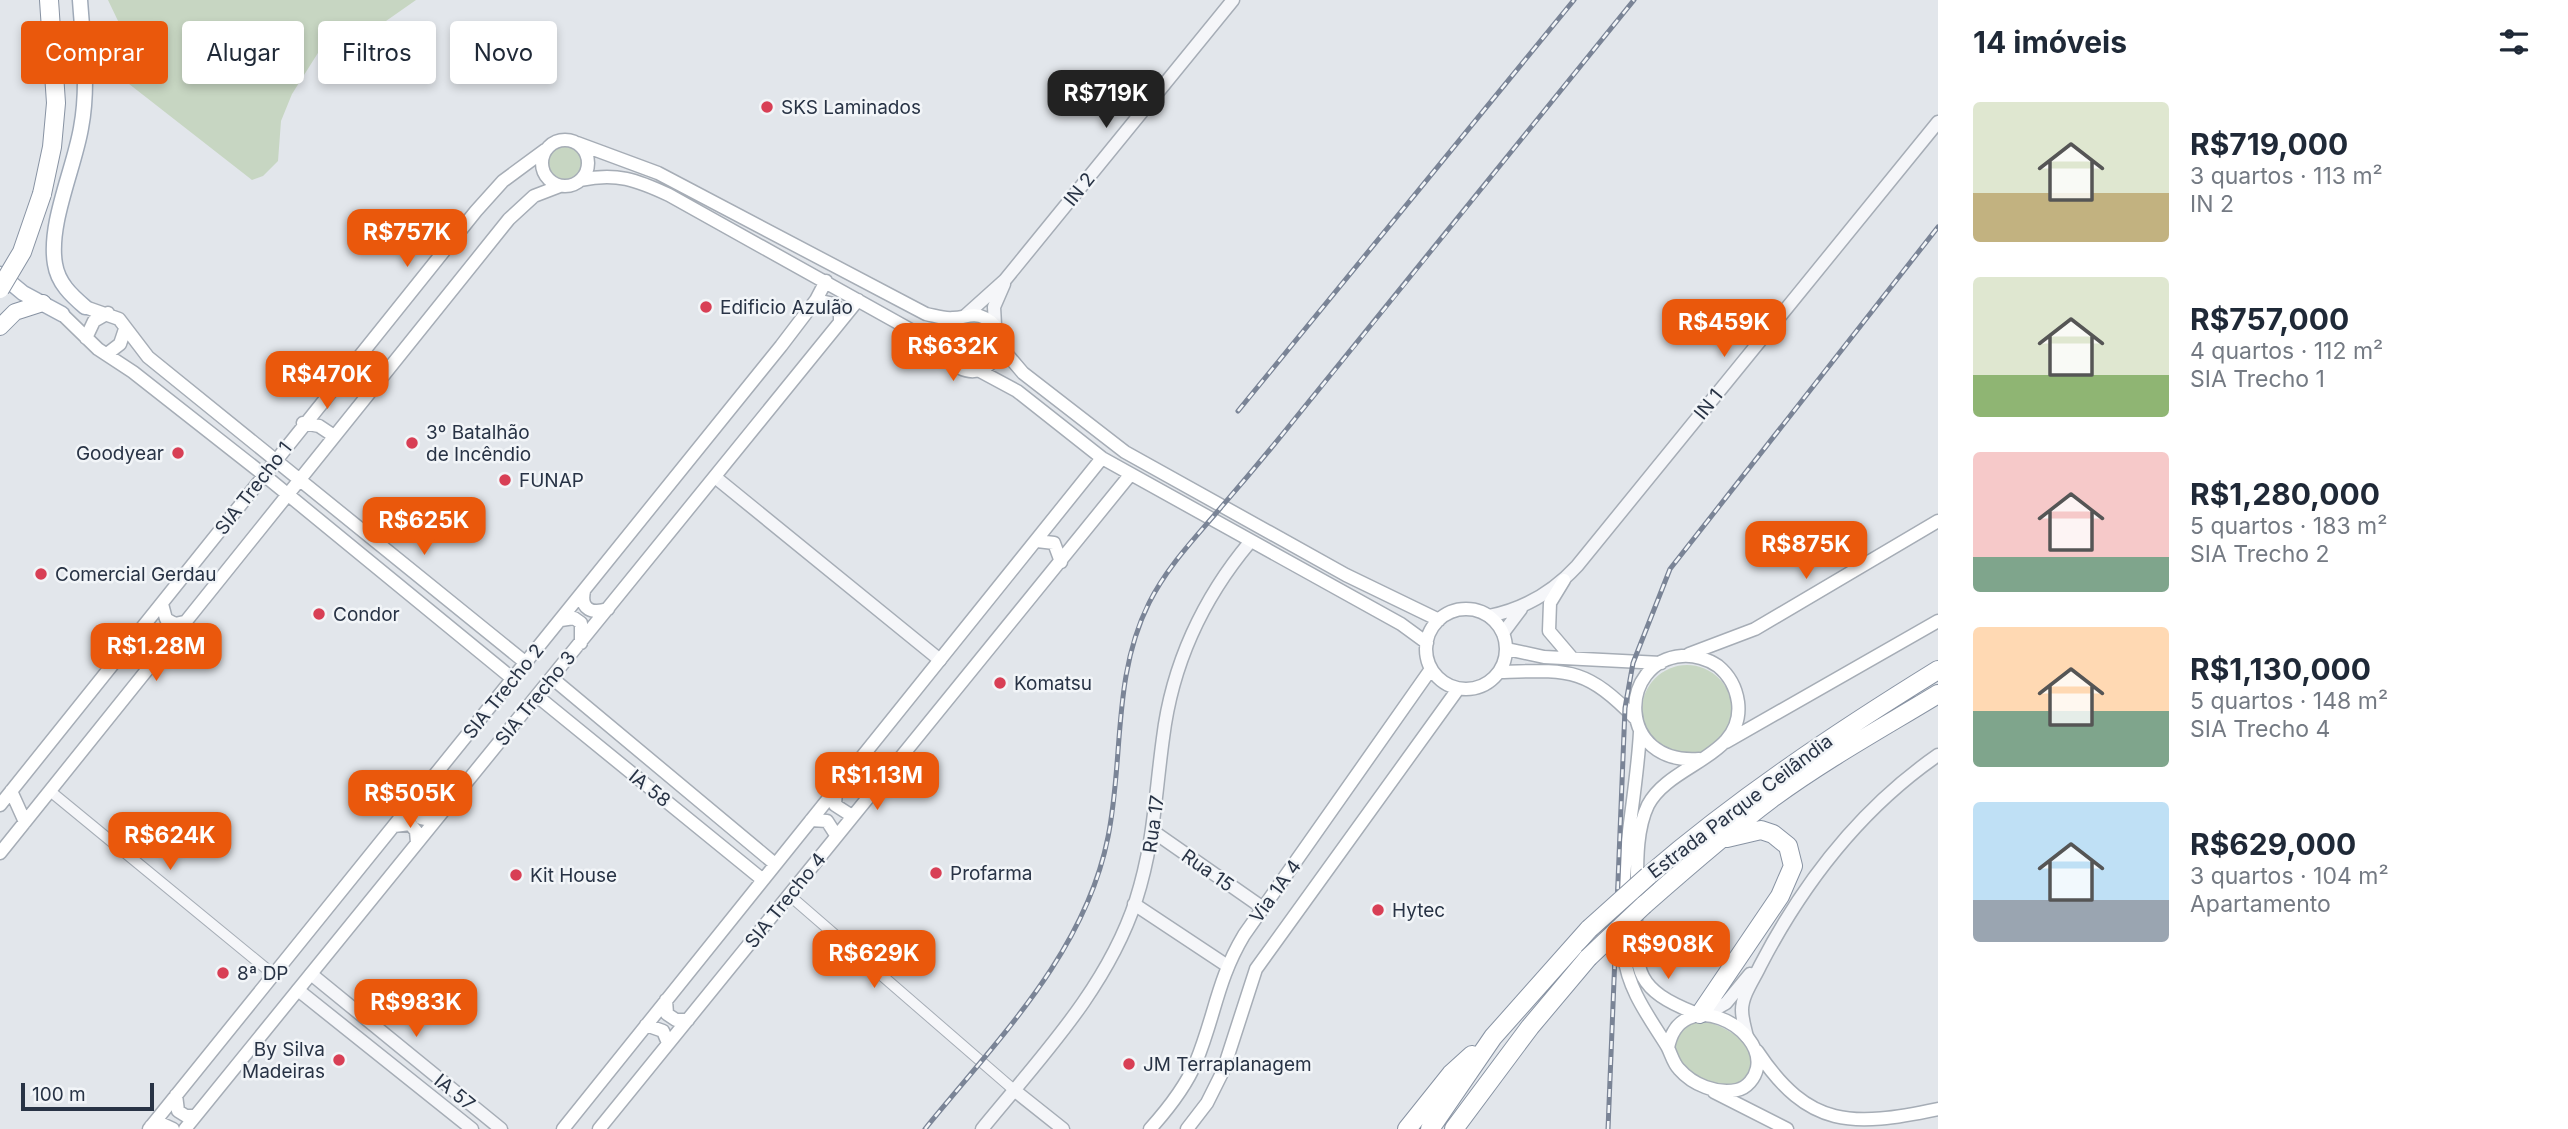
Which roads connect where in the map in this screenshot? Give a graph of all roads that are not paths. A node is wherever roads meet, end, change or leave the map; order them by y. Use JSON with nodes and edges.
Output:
{"nodes":[{"id":1,"x":49,"y":0,"type":"edge"},
{"id":2,"x":80,"y":0,"type":"edge"},
{"id":3,"x":1233,"y":0,"type":"edge"},
{"id":4,"x":1938,"y":122,"type":"edge"},
{"id":5,"x":577,"y":143,"type":"junction"},
{"id":6,"x":545,"y":150,"type":"junction"},
{"id":7,"x":580,"y":180,"type":"junction"},
{"id":8,"x":560,"y":186,"type":"junction"},
{"id":9,"x":0,"y":274,"type":"edge"},
{"id":10,"x":1005,"y":280,"type":"junction"},
{"id":11,"x":826,"y":281,"type":"junction"},
{"id":12,"x":0,"y":289,"type":"edge"},
{"id":13,"x":816,"y":300,"type":"junction"},
{"id":14,"x":858,"y":300,"type":"junction"},
{"id":15,"x":43,"y":303,"type":"junction"},
{"id":16,"x":85,"y":307,"type":"joint"},
{"id":17,"x":108,"y":313,"type":"junction"},
{"id":18,"x":62,"y":314,"type":"joint"},
{"id":19,"x":962,"y":317,"type":"junction"},
{"id":20,"x":2,"y":318,"type":"edge"},
{"id":21,"x":840,"y":322,"type":"junction"},
{"id":22,"x":995,"y":325,"type":"junction"},
{"id":23,"x":125,"y":329,"type":"junction"},
{"id":24,"x":86,"y":338,"type":"junction"},
{"id":25,"x":1000,"y":346,"type":"junction"},
{"id":26,"x":107,"y":354,"type":"junction"},
{"id":27,"x":947,"y":355,"type":"junction"},
{"id":28,"x":978,"y":370,"type":"junction"},
{"id":29,"x":303,"y":423,"type":"junction"},
{"id":30,"x":334,"y":436,"type":"junction"},
{"id":31,"x":1101,"y":458,"type":"junction"},
{"id":32,"x":276,"y":460,"type":"junction"},
{"id":33,"x":264,"y":475,"type":"junction"},
{"id":34,"x":1130,"y":475,"type":"junction"},
{"id":35,"x":715,"y":477,"type":"junction"},
{"id":36,"x":299,"y":479,"type":"junction"},
{"id":37,"x":287,"y":494,"type":"junction"},
{"id":38,"x":1938,"y":521,"type":"edge"},
{"id":39,"x":1037,"y":541,"type":"junction"},
{"id":40,"x":1250,"y":541,"type":"junction"},
{"id":41,"x":1060,"y":562,"type":"junction"},
{"id":42,"x":1564,"y":580,"type":"junction"},
{"id":43,"x":584,"y":590,"type":"junction"},
{"id":44,"x":162,"y":604,"type":"junction"},
{"id":45,"x":1521,"y":608,"type":"junction"},
{"id":46,"x":608,"y":609,"type":"junction"},
{"id":47,"x":1489,"y":616,"type":"junction"},
{"id":48,"x":561,"y":620,"type":"junction"},
{"id":49,"x":1439,"y":620,"type":"junction"},
{"id":50,"x":1938,"y":621,"type":"edge"},
{"id":51,"x":184,"y":622,"type":"junction"},
{"id":52,"x":140,"y":631,"type":"junction"},
{"id":53,"x":1503,"y":633,"type":"junction"},
{"id":54,"x":581,"y":643,"type":"junction"},
{"id":55,"x":1427,"y":643,"type":"junction"},
{"id":56,"x":162,"y":649,"type":"junction"},
{"id":57,"x":1507,"y":649,"type":"junction"},
{"id":58,"x":1684,"y":656,"type":"junction"},
{"id":59,"x":1572,"y":658,"type":"junction"},
{"id":60,"x":940,"y":660,"type":"junction"},
{"id":61,"x":526,"y":663,"type":"junction"},
{"id":62,"x":1661,"y":663,"type":"junction"},
{"id":63,"x":1431,"y":669,"type":"junction"},
{"id":64,"x":1938,"y":670,"type":"edge"},
{"id":65,"x":1500,"y":672,"type":"junction"},
{"id":66,"x":552,"y":678,"type":"junction"},
{"id":67,"x":513,"y":679,"type":"junction"},
{"id":68,"x":1458,"y":689,"type":"junction"},
{"id":69,"x":566,"y":692,"type":"junction"},
{"id":70,"x":1938,"y":694,"type":"edge"},
{"id":71,"x":537,"y":696,"type":"junction"},
{"id":72,"x":553,"y":709,"type":"junction"},
{"id":73,"x":1636,"y":719,"type":"junction"},
{"id":74,"x":1640,"y":732,"type":"junction"},
{"id":75,"x":1726,"y":742,"type":"junction"},
{"id":76,"x":1938,"y":755,"type":"edge"},
{"id":77,"x":1699,"y":759,"type":"junction"},
{"id":78,"x":669,"y":778,"type":"junction"},
{"id":79,"x":836,"y":790,"type":"junction"},
{"id":80,"x":11,"y":791,"type":"junction"},
{"id":81,"x":50,"y":791,"type":"junction"},
{"id":82,"x":657,"y":794,"type":"junction"},
{"id":83,"x":419,"y":796,"type":"junction"},
{"id":84,"x":0,"y":805,"type":"edge"},
{"id":85,"x":440,"y":815,"type":"junction"},
{"id":86,"x":852,"y":816,"type":"junction"},
{"id":87,"x":811,"y":820,"type":"junction"},
{"id":88,"x":25,"y":822,"type":"junction"},
{"id":89,"x":394,"y":826,"type":"junction"},
{"id":90,"x":1154,"y":832,"type":"junction"},
{"id":91,"x":836,"y":835,"type":"junction"},
{"id":92,"x":1717,"y":841,"type":"junction"},
{"id":93,"x":417,"y":843,"type":"junction"},
{"id":94,"x":0,"y":853,"type":"edge"},
{"id":95,"x":775,"y":864,"type":"junction"},
{"id":96,"x":763,"y":880,"type":"junction"},
{"id":97,"x":789,"y":895,"type":"junction"},
{"id":98,"x":1134,"y":904,"type":"junction"},
{"id":99,"x":1263,"y":908,"type":"junction"},
{"id":100,"x":1769,"y":949,"type":"junction"},
{"id":101,"x":1226,"y":965,"type":"junction"},
{"id":102,"x":311,"y":974,"type":"junction"},
{"id":103,"x":274,"y":975,"type":"junction"},
{"id":104,"x":298,"y":990,"type":"junction"},
{"id":105,"x":666,"y":1000,"type":"junction"},
{"id":106,"x":1700,"y":1014,"type":"junction"},
{"id":107,"x":361,"y":1016,"type":"junction"},
{"id":108,"x":688,"y":1020,"type":"junction"},
{"id":109,"x":646,"y":1025,"type":"junction"},
{"id":110,"x":349,"y":1030,"type":"junction"},
{"id":111,"x":1493,"y":1037,"type":"junction"},
{"id":112,"x":1750,"y":1040,"type":"junction"},
{"id":113,"x":668,"y":1043,"type":"junction"},
{"id":114,"x":1668,"y":1048,"type":"junction"},
{"id":115,"x":1013,"y":1090,"type":"junction"},
{"id":116,"x":1711,"y":1090,"type":"junction"},
{"id":117,"x":176,"y":1095,"type":"junction"},
{"id":118,"x":1938,"y":1109,"type":"edge"},
{"id":119,"x":480,"y":1112,"type":"junction"},
{"id":120,"x":195,"y":1116,"type":"junction"},
{"id":121,"x":150,"y":1127,"type":"edge"},
{"id":122,"x":470,"y":1127,"type":"edge"},
{"id":123,"x":173,"y":1129,"type":"edge"},
{"id":124,"x":185,"y":1129,"type":"edge"},
{"id":125,"x":501,"y":1129,"type":"edge"},
{"id":126,"x":563,"y":1129,"type":"edge"},
{"id":127,"x":599,"y":1129,"type":"edge"},
{"id":128,"x":982,"y":1129,"type":"edge"},
{"id":129,"x":1063,"y":1129,"type":"edge"},
{"id":130,"x":1150,"y":1129,"type":"edge"},
{"id":131,"x":1187,"y":1129,"type":"edge"},
{"id":132,"x":1407,"y":1129,"type":"edge"},
{"id":133,"x":1430,"y":1129,"type":"edge"},
{"id":134,"x":1454,"y":1129,"type":"edge"},
{"id":135,"x":1787,"y":1129,"type":"edge"}],
"edges":[{"from":1,"to":12,"type":"highway","bridge":true},
{"from":2,"to":16,"type":"main road"},
{"from":3,"to":10,"type":"street","name":"IN 2"},
{"from":4,"to":42,"type":"street","name":"IN 1"},
{"from":5,"to":6,"type":"main road"},
{"from":5,"to":7,"type":"main road"},
{"from":5,"to":19,"type":"main road"},
{"from":6,"to":8,"type":"main road"},
{"from":6,"to":29,"type":"main road","name":"SIA Trecho 1"},
{"from":7,"to":8,"type":"main road"},
{"from":7,"to":11,"type":"main road"},
{"from":8,"to":30,"type":"main road"},
{"from":9,"to":15,"type":"main road"},
{"from":10,"to":19,"type":"street","name":"IN 2"},
{"from":10,"to":22,"type":"street","name":"IN 2"},
{"from":11,"to":13,"type":"main road","name":"SIA Trecho 2"},
{"from":11,"to":14,"type":"main road"},
{"from":13,"to":21,"type":"main road"},
{"from":13,"to":43,"type":"main road","name":"SIA Trecho 2"},
{"from":14,"to":21,"type":"main road","name":"SIA Trecho 3"},
{"from":14,"to":27,"type":"main road"},
{"from":15,"to":18,"type":"main road"},
{"from":15,"to":20,"type":"highway"},
{"from":16,"to":17,"type":"main road"},
{"from":17,"to":23,"type":"main road"},
{"from":17,"to":24,"type":"main road"},
{"from":18,"to":24,"type":"main road"},
{"from":19,"to":22,"type":"main road"},
{"from":19,"to":27,"type":"main road"},
{"from":21,"to":35,"type":"main road","name":"SIA Trecho 3"},
{"from":22,"to":25,"type":"main road"},
{"from":23,"to":26,"type":"main road"},
{"from":23,"to":32,"type":"main road"},
{"from":24,"to":26,"type":"main road"},
{"from":25,"to":28,"type":"main road"},
{"from":25,"to":49,"type":"main road"},
{"from":26,"to":33,"type":"main road"},
{"from":27,"to":28,"type":"main road"},
{"from":28,"to":31,"type":"main road"},
{"from":29,"to":30,"type":"main road"},
{"from":29,"to":32,"type":"main road","name":"SIA Trecho 1"},
{"from":30,"to":36,"type":"main road"},
{"from":31,"to":34,"type":"main road"},
{"from":31,"to":39,"type":"main road"},
{"from":32,"to":33,"type":"main road","name":"SIA Trecho 1"},
{"from":32,"to":36,"type":"main road"},
{"from":33,"to":37,"type":"main road"},
{"from":33,"to":44,"type":"main road","name":"SIA Trecho 1"},
{"from":34,"to":40,"type":"main road"},
{"from":34,"to":41,"type":"main road","name":"SIA Trecho 4"},
{"from":35,"to":46,"type":"main road","name":"SIA Trecho 3"},
{"from":35,"to":60,"type":"street"},
{"from":36,"to":37,"type":"main road"},
{"from":36,"to":61,"type":"main road"},
{"from":37,"to":51,"type":"main road"},
{"from":37,"to":67,"type":"main road"},
{"from":38,"to":58,"type":"main road"},
{"from":39,"to":41,"type":"main road"},
{"from":39,"to":60,"type":"main road"},
{"from":40,"to":55,"type":"main road"},
{"from":40,"to":90,"type":"street","name":"Rua 17"},
{"from":41,"to":86,"type":"main road","name":"SIA Trecho 4"},
{"from":42,"to":45,"type":"street","name":"IN 1"},
{"from":42,"to":59,"type":"main road"},
{"from":43,"to":46,"type":"main road"},
{"from":43,"to":48,"type":"main road","name":"SIA Trecho 2"},
{"from":44,"to":51,"type":"main road"},
{"from":44,"to":52,"type":"main road","name":"SIA Trecho 1"},
{"from":45,"to":47,"type":"street","name":"IN 1"},
{"from":45,"to":53,"type":"street","name":"IN 1"},
{"from":46,"to":54,"type":"main road","name":"SIA Trecho 3"},
{"from":47,"to":49,"type":"main road"},
{"from":47,"to":53,"type":"main road"},
{"from":48,"to":54,"type":"main road"},
{"from":48,"to":61,"type":"main road","name":"SIA Trecho 2"},
{"from":49,"to":55,"type":"main road"},
{"from":50,"to":75,"type":"main road"},
{"from":51,"to":56,"type":"main road"},
{"from":52,"to":56,"type":"main road"},
{"from":52,"to":80,"type":"main road","name":"SIA Trecho 1"},
{"from":53,"to":57,"type":"main road"},
{"from":54,"to":66,"type":"main road","name":"SIA Trecho 3"},
{"from":55,"to":63,"type":"main road"},
{"from":56,"to":81,"type":"main road"},
{"from":57,"to":59,"type":"main road"},
{"from":57,"to":65,"type":"main road"},
{"from":58,"to":62,"type":"main road"},
{"from":58,"to":75,"type":"main road"},
{"from":59,"to":62,"type":"main road"},
{"from":60,"to":79,"type":"main road"},
{"from":61,"to":67,"type":"main road","name":"SIA Trecho 2"},
{"from":62,"to":73,"type":"main road"},
{"from":63,"to":68,"type":"main road"},
{"from":63,"to":99,"type":"main road","name":"Via 1A 4"},
{"from":64,"to":111,"type":"highway","name":"Estrada Parque Ceilândia","bridge":true},
{"from":65,"to":68,"type":"main road"},
{"from":65,"to":73,"type":"main road"},
{"from":66,"to":69,"type":"main road","name":"IA 58"},
{"from":66,"to":71,"type":"main road","name":"SIA Trecho 3"},
{"from":67,"to":83,"type":"main road","name":"SIA Trecho 2"},
{"from":68,"to":131,"type":"main road","name":"Via 1A 4"},
{"from":69,"to":72,"type":"main road"},
{"from":69,"to":78,"type":"main road","name":"IA 58"},
{"from":70,"to":92,"type":"highway","name":"Estrada Parque Ceilândia"},
{"from":71,"to":72,"type":"main road","name":"IA 58"},
{"from":71,"to":85,"type":"main road","name":"SIA Trecho 3"},
{"from":72,"to":82,"type":"main road","name":"IA 58"},
{"from":73,"to":74,"type":"main road"},
{"from":74,"to":77,"type":"main road"},
{"from":74,"to":114,"type":"main road"},
{"from":75,"to":77,"type":"main road"},
{"from":76,"to":100,"type":"street"},
{"from":77,"to":106,"type":"main road"},
{"from":78,"to":82,"type":"main road"},
{"from":78,"to":95,"type":"main road","name":"IA 58"},
{"from":79,"to":86,"type":"main road"},
{"from":79,"to":87,"type":"main road"},
{"from":80,"to":84,"type":"main road","name":"SIA Trecho 1"},
{"from":80,"to":88,"type":"main road"},
{"from":81,"to":88,"type":"main road"},
{"from":81,"to":103,"type":"street"},
{"from":82,"to":96,"type":"main road","name":"IA 58"},
{"from":83,"to":85,"type":"main road"},
{"from":83,"to":89,"type":"main road","name":"SIA Trecho 2"},
{"from":85,"to":93,"type":"main road","name":"SIA Trecho 3"},
{"from":86,"to":91,"type":"main road","name":"SIA Trecho 4"},
{"from":87,"to":91,"type":"main road"},
{"from":87,"to":95,"type":"main road"},
{"from":88,"to":94,"type":"main road"},
{"from":89,"to":93,"type":"main road"},
{"from":89,"to":103,"type":"main road","name":"SIA Trecho 2"},
{"from":90,"to":98,"type":"street","name":"Rua 17"},
{"from":90,"to":99,"type":"street","name":"Rua 15"},
{"from":91,"to":97,"type":"main road","name":"SIA Trecho 4"},
{"from":92,"to":106,"type":"highway"},
{"from":92,"to":134,"type":"highway","name":"Estrada Parque Ceilândia","bridge":true},
{"from":93,"to":102,"type":"main road","name":"SIA Trecho 3"},
{"from":95,"to":96,"type":"main road"},
{"from":96,"to":105,"type":"main road"},
{"from":97,"to":108,"type":"main road","name":"SIA Trecho 4"},
{"from":97,"to":115,"type":"street"},
{"from":98,"to":101,"type":"street"},
{"from":98,"to":115,"type":"street","name":"Rua 17"},
{"from":99,"to":101,"type":"main road","name":"Via 1A 4"},
{"from":100,"to":106,"type":"street"},
{"from":100,"to":112,"type":"street"},
{"from":101,"to":130,"type":"main road","name":"Via 1A 4"},
{"from":102,"to":104,"type":"main road","name":"SIA Trecho 3"},
{"from":102,"to":107,"type":"street","name":"IA 57"},
{"from":103,"to":117,"type":"main road","name":"SIA Trecho 2"},
{"from":104,"to":110,"type":"street","name":"IA 57"},
{"from":104,"to":120,"type":"main road","name":"SIA Trecho 3"},
{"from":105,"to":108,"type":"main road"},
{"from":105,"to":109,"type":"main road"},
{"from":106,"to":112,"type":"main road"},
{"from":106,"to":114,"type":"main road"},
{"from":107,"to":110,"type":"street"},
{"from":107,"to":119,"type":"street","name":"IA 57"},
{"from":108,"to":113,"type":"main road","name":"SIA Trecho 4"},
{"from":109,"to":113,"type":"main road"},
{"from":109,"to":126,"type":"main road"},
{"from":110,"to":122,"type":"street","name":"IA 57"},
{"from":111,"to":132,"type":"highway"},
{"from":111,"to":133,"type":"highway","name":"Estrada Parque Ceilândia"},
{"from":112,"to":116,"type":"main road"},
{"from":112,"to":118,"type":"main road"},
{"from":113,"to":127,"type":"main road","name":"SIA Trecho 4"},
{"from":114,"to":116,"type":"main road"},
{"from":115,"to":128,"type":"street","name":"Rua 17"},
{"from":115,"to":129,"type":"street"},
{"from":116,"to":135,"type":"main road"},
{"from":117,"to":120,"type":"main road"},
{"from":117,"to":121,"type":"main road","name":"SIA Trecho 2"},
{"from":119,"to":122,"type":"street"},
{"from":119,"to":125,"type":"street","name":"IA 57"},
{"from":120,"to":124,"type":"main road","name":"SIA Trecho 3"},
{"from":121,"to":123,"type":"main road"}]}
